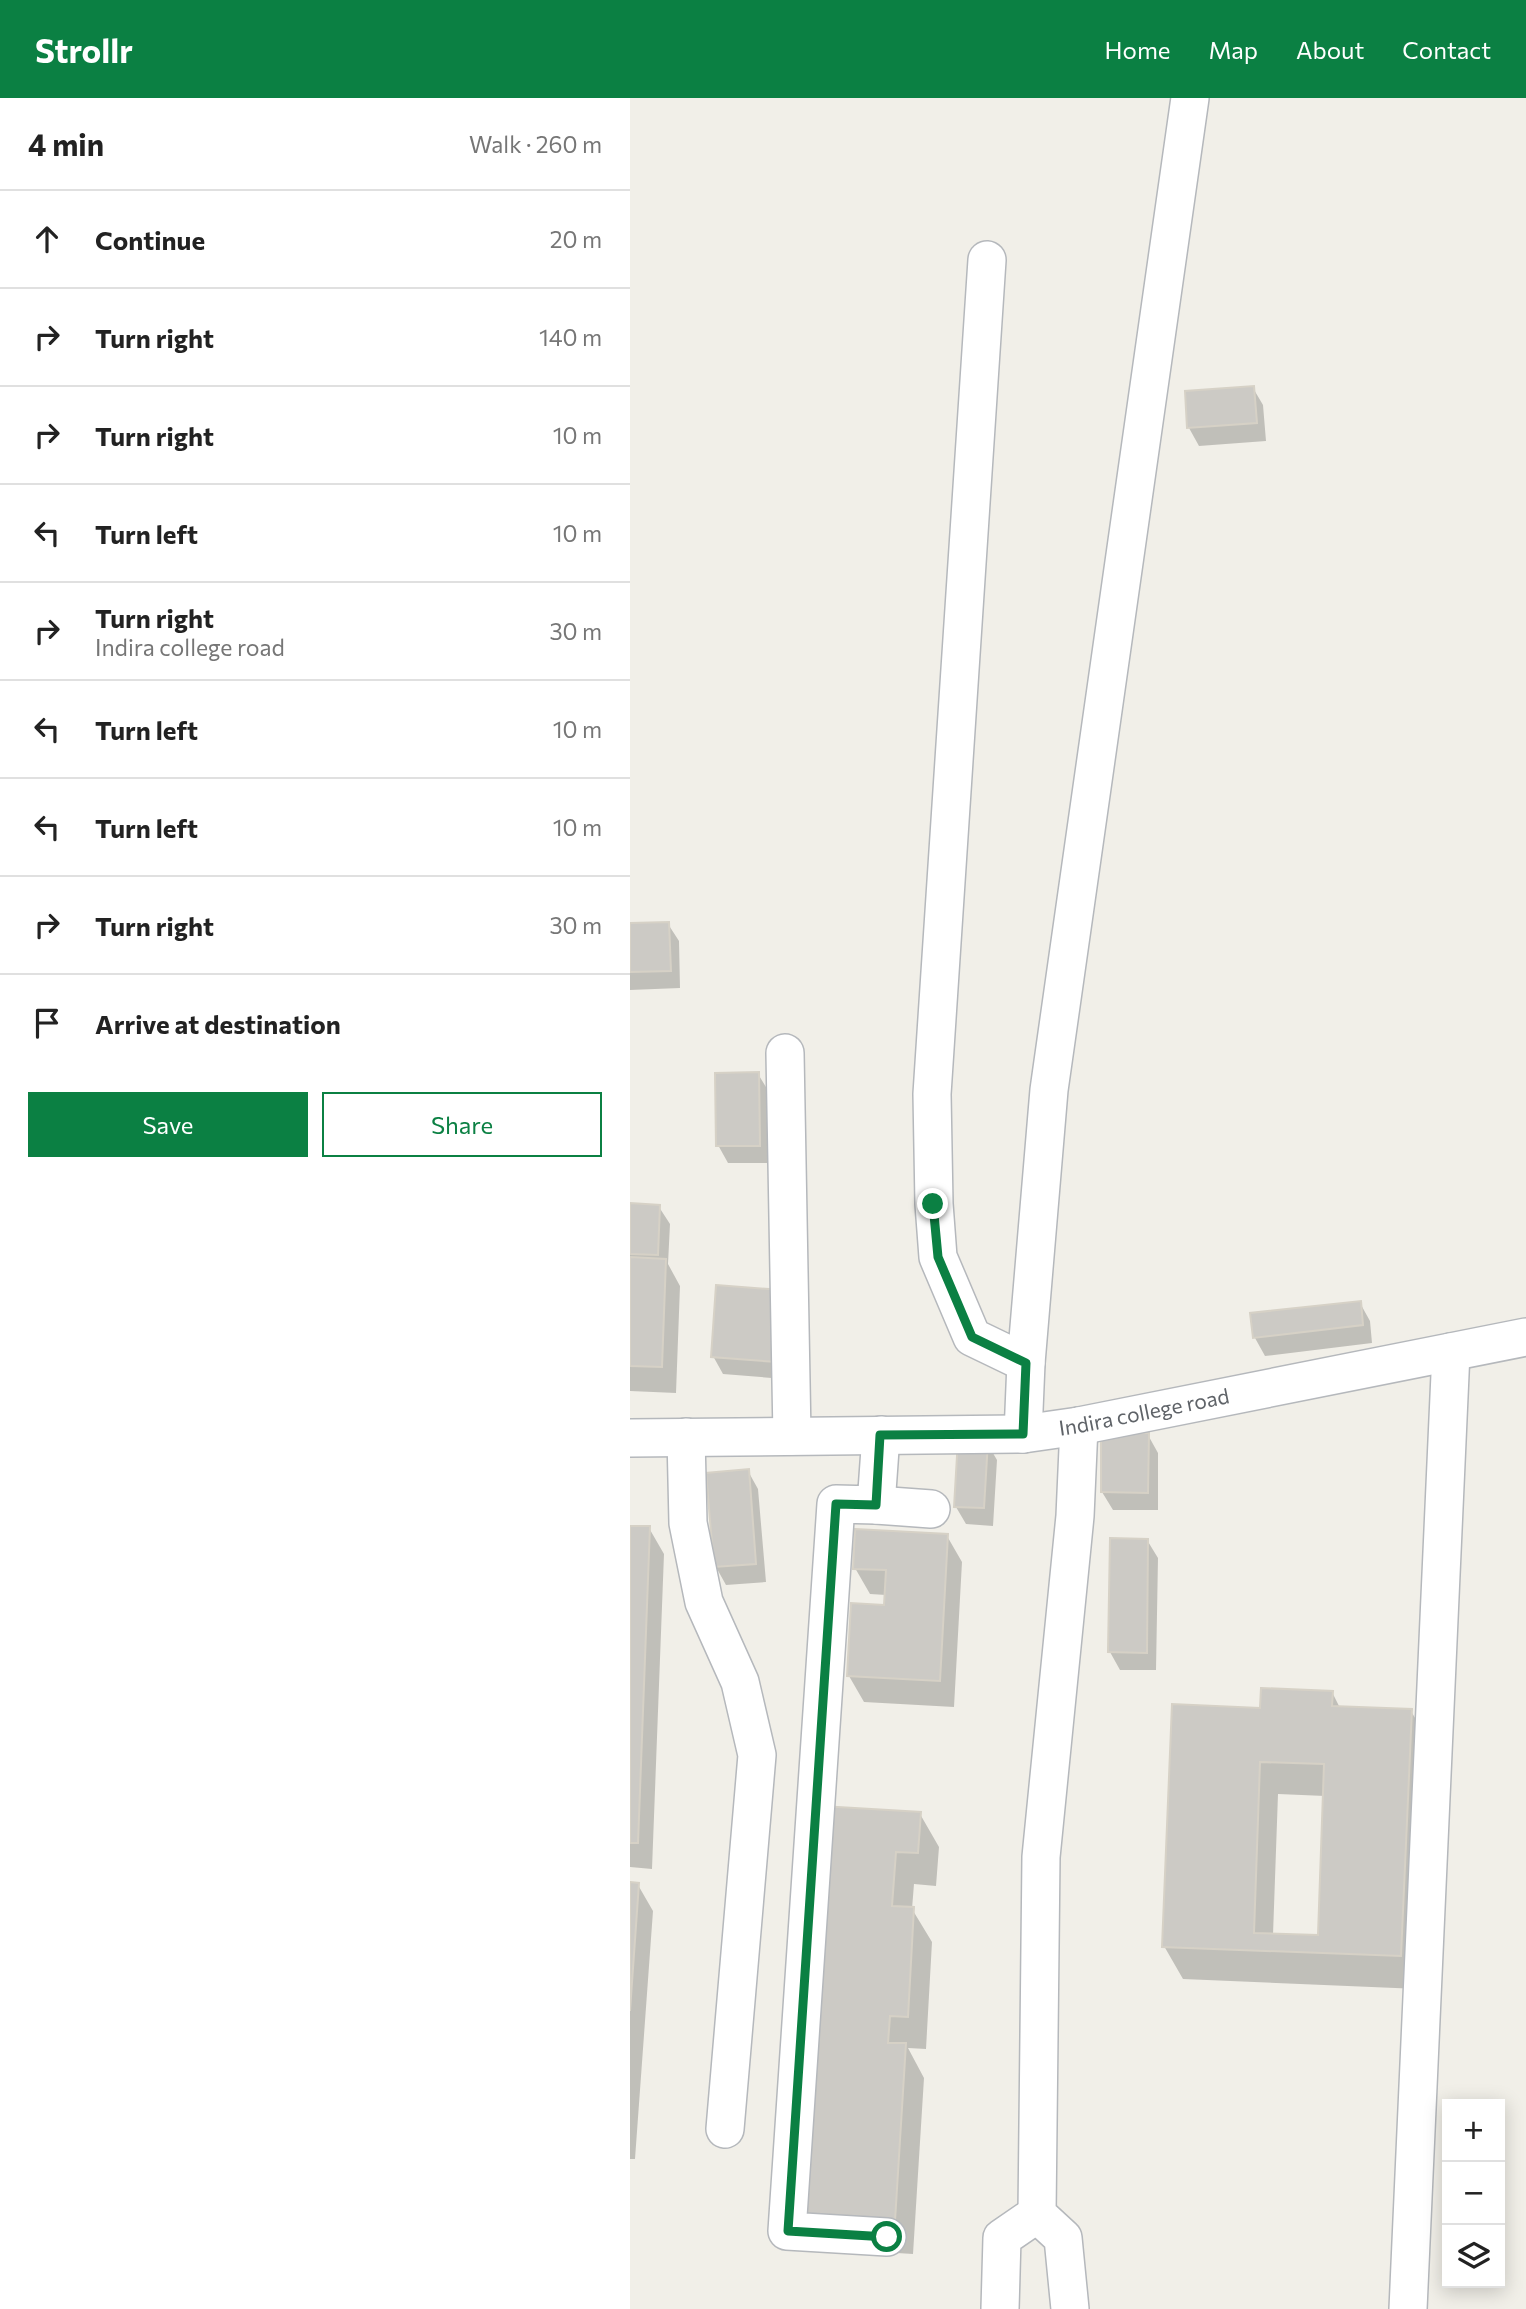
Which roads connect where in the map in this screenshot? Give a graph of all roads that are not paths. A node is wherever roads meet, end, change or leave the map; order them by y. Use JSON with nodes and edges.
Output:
{"nodes":[{"id":1,"x":1190,"y":98,"type":"edge"},
{"id":2,"x":987,"y":260,"type":"dead end"},
{"id":3,"x":785,"y":1053,"type":"dead end"},
{"id":4,"x":1526,"y":1337,"type":"edge"},
{"id":5,"x":1451,"y":1352,"type":"junction"},
{"id":6,"x":1026,"y":1363,"type":"junction"},
{"id":7,"x":1079,"y":1426,"type":"junction"},
{"id":8,"x":1023,"y":1434,"type":"junction"},
{"id":9,"x":880,"y":1435,"type":"junction"},
{"id":10,"x":792,"y":1436,"type":"junction"},
{"id":11,"x":686,"y":1437,"type":"junction"},
{"id":12,"x":630,"y":1438,"type":"edge"},
{"id":13,"x":876,"y":1505,"type":"junction"},
{"id":14,"x":931,"y":1509,"type":"dead end"},
{"id":15,"x":725,"y":2129,"type":"dead end"},
{"id":16,"x":1037,"y":2214,"type":"junction"},
{"id":17,"x":887,"y":2237,"type":"dead end"},
{"id":18,"x":1000,"y":2309,"type":"edge"},
{"id":19,"x":1070,"y":2309,"type":"edge"},
{"id":20,"x":1408,"y":2309,"type":"edge"}],
"edges":[{"from":1,"to":6,"type":"street"},
{"from":2,"to":6,"type":"street"},
{"from":3,"to":10,"type":"street"},
{"from":4,"to":5,"type":"street","name":"Indira college road"},
{"from":5,"to":7,"type":"street","name":"Indira college road"},
{"from":5,"to":20,"type":"street"},
{"from":6,"to":8,"type":"street"},
{"from":7,"to":8,"type":"street","name":"Indira college road"},
{"from":7,"to":16,"type":"street"},
{"from":8,"to":9,"type":"street","name":"Indira college road"},
{"from":9,"to":10,"type":"street","name":"Indira college road"},
{"from":9,"to":13,"type":"street"},
{"from":10,"to":11,"type":"street","name":"Indira college road"},
{"from":11,"to":12,"type":"street","name":"Indira college road"},
{"from":11,"to":15,"type":"street"},
{"from":13,"to":14,"type":"street"},
{"from":13,"to":17,"type":"street"},
{"from":16,"to":18,"type":"street"},
{"from":16,"to":19,"type":"street"}]}
